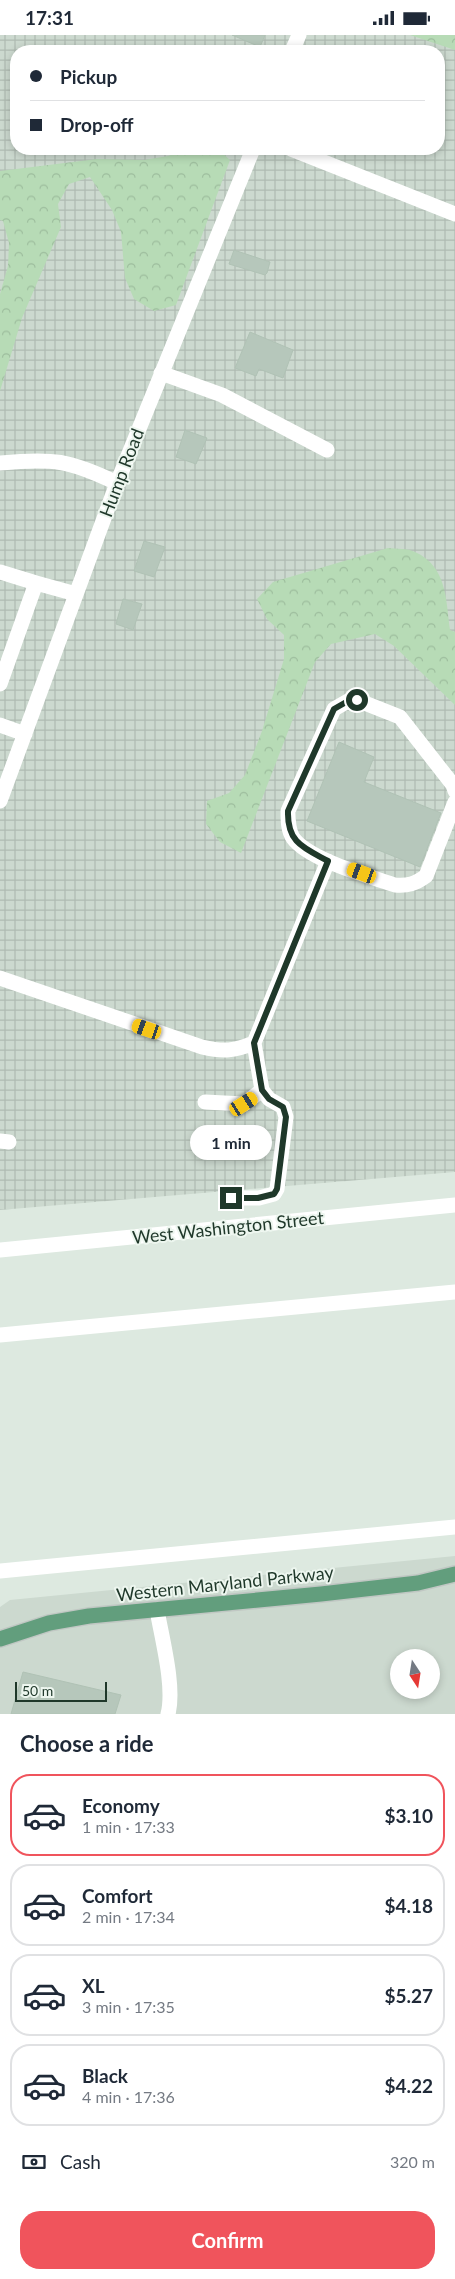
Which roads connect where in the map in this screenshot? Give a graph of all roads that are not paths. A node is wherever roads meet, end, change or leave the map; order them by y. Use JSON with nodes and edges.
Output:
{"nodes":[{"id":1,"x":251,"y":155,"type":"edge"},
{"id":2,"x":306,"y":155,"type":"edge"},
{"id":3,"x":455,"y":214,"type":"edge"},
{"id":4,"x":162,"y":373,"type":"junction"},
{"id":5,"x":327,"y":450,"type":"dead end"},
{"id":6,"x":0,"y":463,"type":"edge"},
{"id":7,"x":117,"y":483,"type":"junction"},
{"id":8,"x":0,"y":572,"type":"edge"},
{"id":9,"x":36,"y":583,"type":"junction"},
{"id":10,"x":76,"y":594,"type":"junction"},
{"id":11,"x":0,"y":684,"type":"edge"},
{"id":12,"x":0,"y":725,"type":"edge"},
{"id":13,"x":25,"y":734,"type":"junction"},
{"id":14,"x":455,"y":791,"type":"edge"},
{"id":15,"x":0,"y":801,"type":"edge"},
{"id":16,"x":455,"y":802,"type":"edge"},
{"id":17,"x":328,"y":861,"type":"junction"},
{"id":18,"x":0,"y":978,"type":"edge"},
{"id":19,"x":254,"y":1043,"type":"junction"},
{"id":20,"x":262,"y":1090,"type":"junction"},
{"id":21,"x":206,"y":1102,"type":"dead end"},
{"id":22,"x":231,"y":1198,"type":"dead end"},
{"id":23,"x":455,"y":1205,"type":"edge"},
{"id":24,"x":0,"y":1250,"type":"edge"},
{"id":25,"x":455,"y":1292,"type":"edge"},
{"id":26,"x":0,"y":1335,"type":"edge"},
{"id":27,"x":455,"y":1527,"type":"edge"},
{"id":28,"x":0,"y":1571,"type":"edge"},
{"id":29,"x":455,"y":1574,"type":"edge"},
{"id":30,"x":158,"y":1610,"type":"junction"},
{"id":31,"x":0,"y":1639,"type":"edge"},
{"id":32,"x":168,"y":1714,"type":"edge"}],
"edges":[{"from":1,"to":4,"type":"street","name":"Hump Road"},
{"from":2,"to":3,"type":"street"},
{"from":4,"to":5,"type":"street"},
{"from":4,"to":7,"type":"street","name":"Hump Road"},
{"from":6,"to":7,"type":"street"},
{"from":7,"to":10,"type":"street","name":"Hump Road"},
{"from":8,"to":9,"type":"street"},
{"from":9,"to":10,"type":"street"},
{"from":9,"to":11,"type":"street"},
{"from":10,"to":13,"type":"street","name":"Hump Road"},
{"from":12,"to":13,"type":"street"},
{"from":13,"to":15,"type":"street","name":"Hump Road"},
{"from":14,"to":17,"type":"street"},
{"from":16,"to":17,"type":"street"},
{"from":17,"to":19,"type":"street"},
{"from":18,"to":19,"type":"street"},
{"from":19,"to":20,"type":"street"},
{"from":20,"to":21,"type":"street"},
{"from":20,"to":22,"type":"street"},
{"from":23,"to":24,"type":"street","name":"West Washington Street"},
{"from":25,"to":26,"type":"street"},
{"from":27,"to":28,"type":"street"},
{"from":29,"to":30,"type":"main road","name":"Western Maryland Parkway"},
{"from":30,"to":31,"type":"main road","name":"Western Maryland Parkway"},
{"from":30,"to":32,"type":"street"}]}
